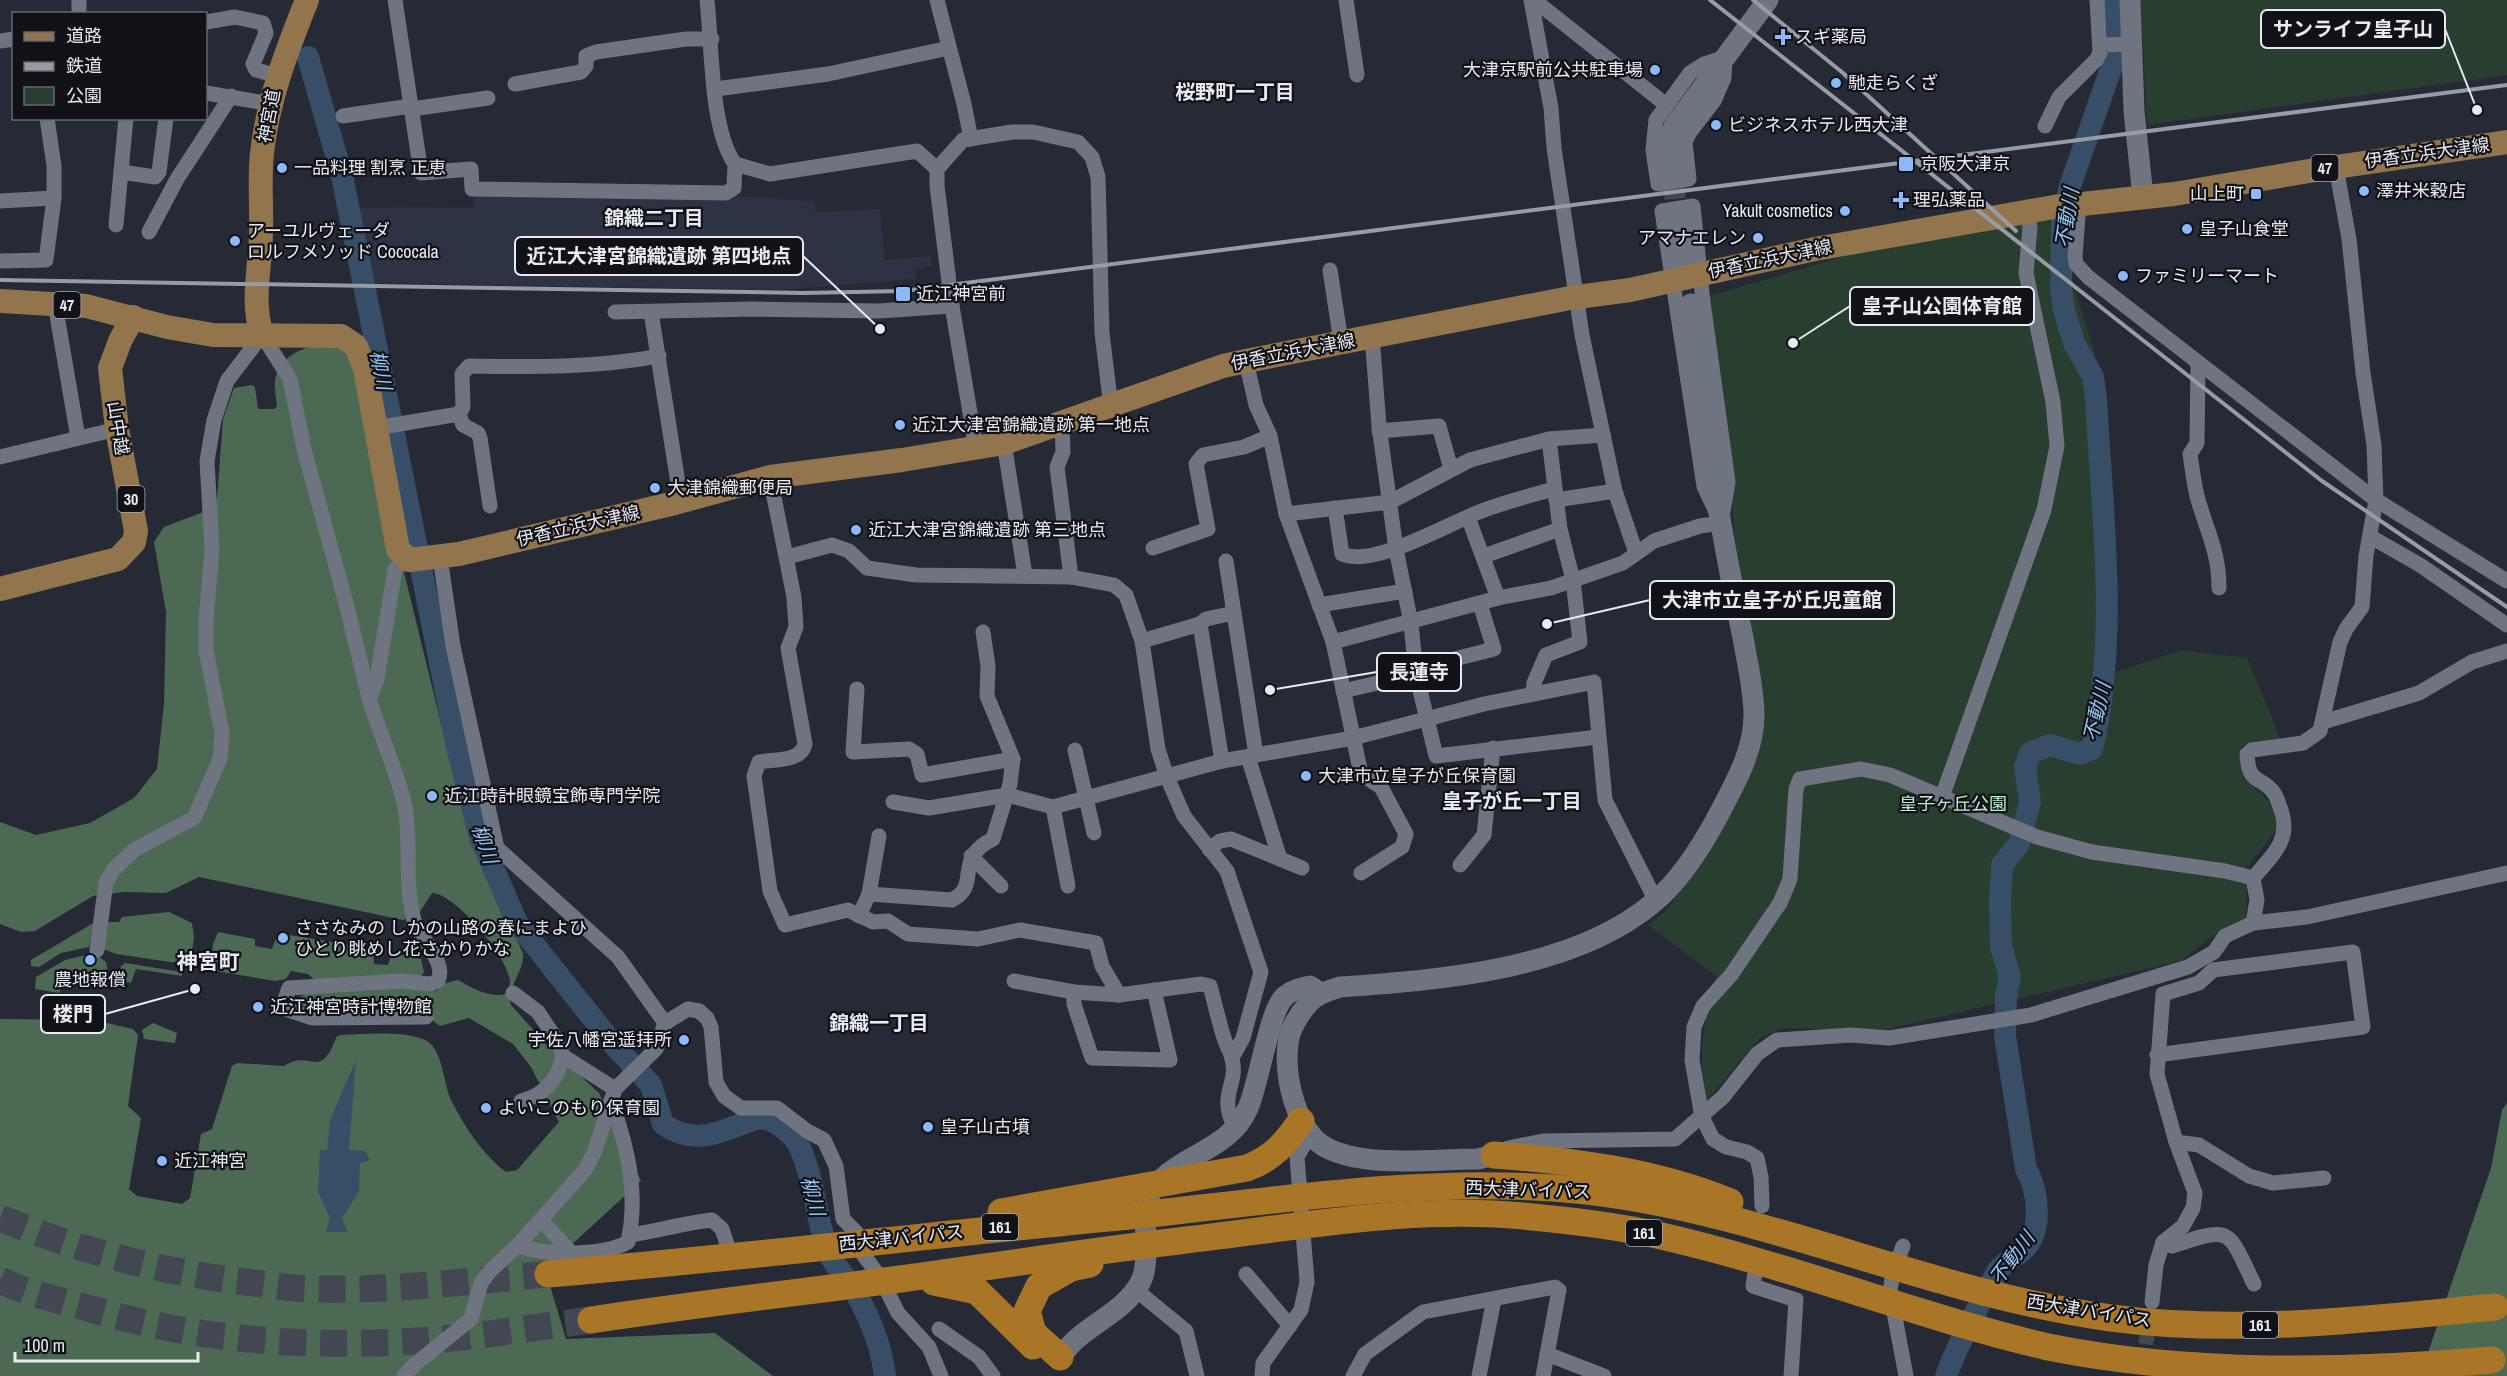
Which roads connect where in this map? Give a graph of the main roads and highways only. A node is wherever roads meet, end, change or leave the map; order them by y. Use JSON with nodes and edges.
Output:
{"nodes":[{"id":1,"x":307,"y":0,"type":"edge"},
{"id":2,"x":2507,"y":142,"type":"edge"},
{"id":3,"x":0,"y":302,"type":"edge"},
{"id":4,"x":134,"y":317,"type":"junction"},
{"id":5,"x":262,"y":335,"type":"junction"},
{"id":6,"x":0,"y":589,"type":"edge"},
{"id":7,"x":1305,"y":1128,"type":"road end"},
{"id":8,"x":1494,"y":1155,"type":"road end"},
{"id":9,"x":1115,"y":1204,"type":"junction"},
{"id":10,"x":1326,"y":1208,"type":"junction"},
{"id":11,"x":1274,"y":1214,"type":"junction"},
{"id":12,"x":1818,"y":1242,"type":"junction"},
{"id":13,"x":1118,"y":1252,"type":"junction"},
{"id":14,"x":548,"y":1274,"type":"tunnel mouth"},
{"id":15,"x":903,"y":1278,"type":"junction"},
{"id":16,"x":2495,"y":1306,"type":"dead end"},
{"id":17,"x":591,"y":1320,"type":"tunnel mouth"},
{"id":18,"x":2492,"y":1360,"type":"dead end"},
{"id":19,"x":1059,"y":1366,"type":"edge"}],
"edges":[{"from":1,"to":5,"type":"main road","name":"神宮道"},
{"from":2,"to":5,"type":"main road","name":"伊香立浜大津線","number":"47"},
{"from":3,"to":4,"type":"main road","number":"47"},
{"from":4,"to":5,"type":"main road"},
{"from":4,"to":6,"type":"main road","name":"山中越","number":"30"},
{"from":7,"to":9,"type":"highway"},
{"from":8,"to":12,"type":"highway"},
{"from":9,"to":11,"type":"highway","name":"西大津バイパス","number":"161"},
{"from":9,"to":14,"type":"highway","name":"西大津バイパス","number":"161"},
{"from":10,"to":11,"type":"highway","name":"西大津バイパス","number":"161"},
{"from":10,"to":12,"type":"highway","name":"西大津バイパス","number":"161"},
{"from":10,"to":18,"type":"highway","name":"西大津バイパス","number":"161"},
{"from":11,"to":13,"type":"highway","name":"西大津バイパス","number":"161"},
{"from":12,"to":16,"type":"highway","name":"西大津バイパス","number":"161"},
{"from":13,"to":15,"type":"highway","name":"西大津バイパス","number":"161"},
{"from":13,"to":19,"type":"highway"},
{"from":15,"to":17,"type":"highway","name":"西大津バイパス","number":"161"},
{"from":15,"to":19,"type":"highway"}]}
